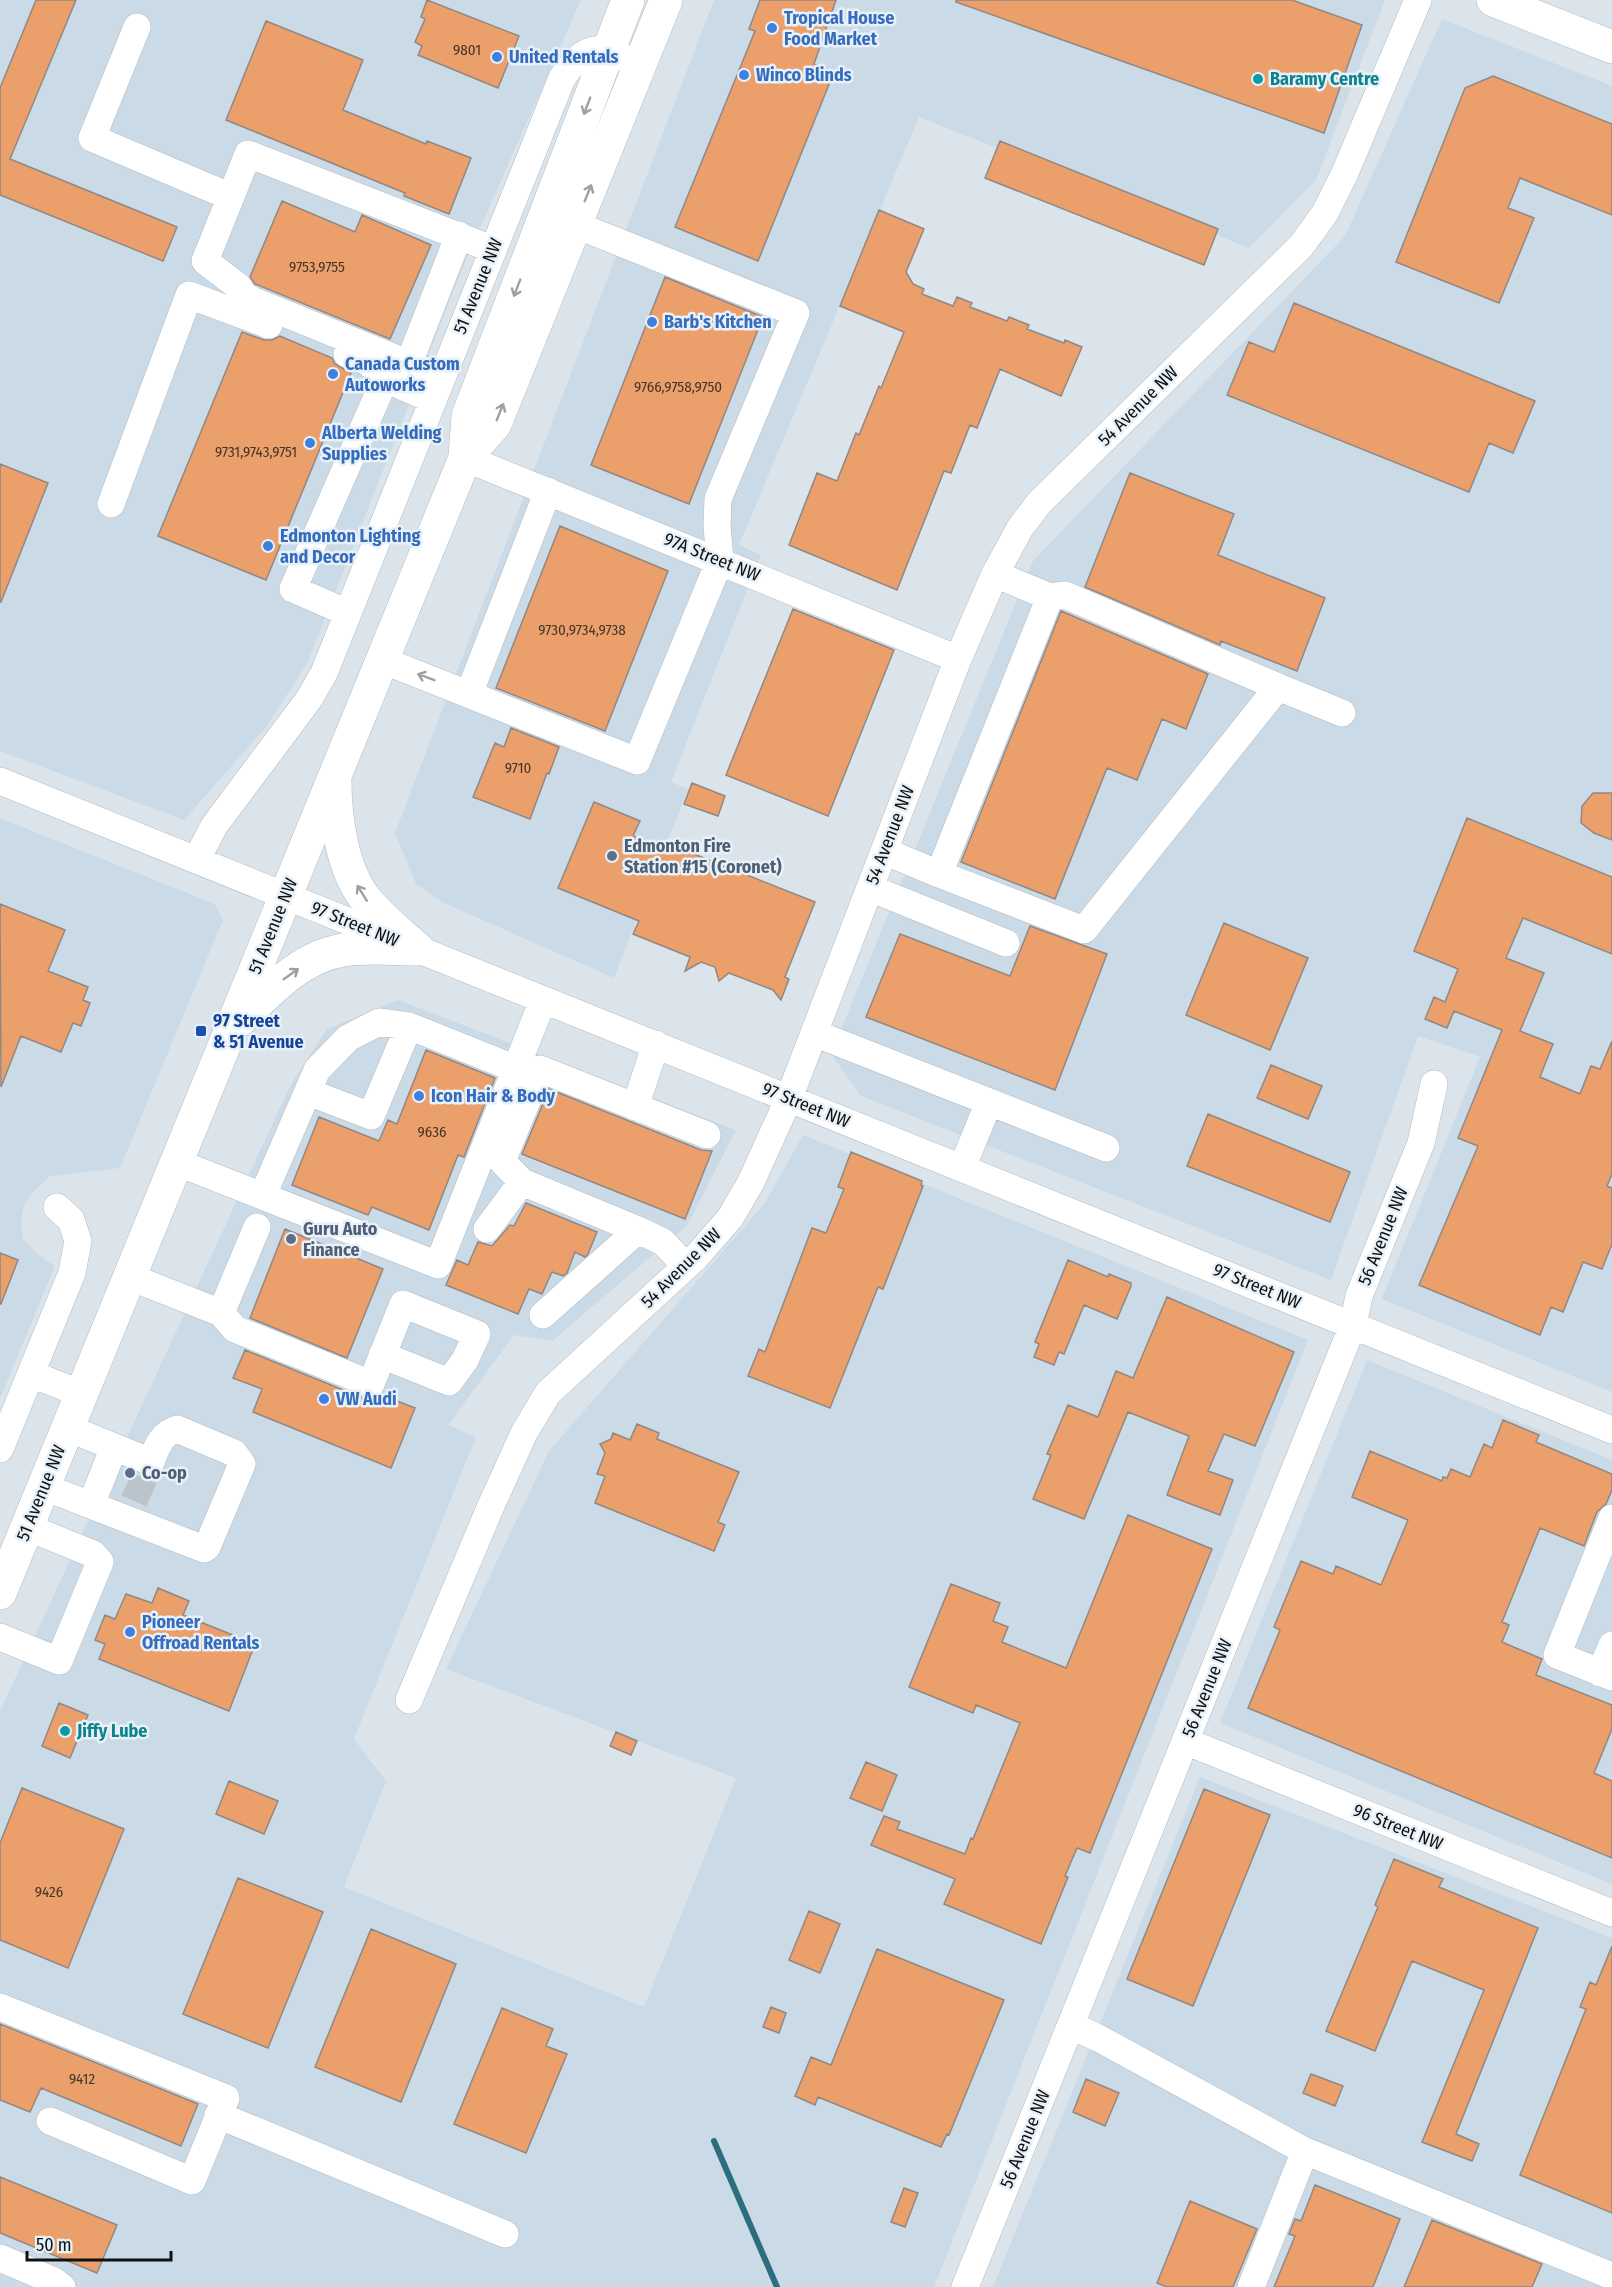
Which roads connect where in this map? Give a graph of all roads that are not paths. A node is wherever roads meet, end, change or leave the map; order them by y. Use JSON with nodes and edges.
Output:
{"nodes":[{"id":1,"x":628,"y":0,"type":"edge"},
{"id":2,"x":666,"y":0,"type":"edge"},
{"id":3,"x":1418,"y":0,"type":"edge"},
{"id":4,"x":1493,"y":0,"type":"edge"},
{"id":5,"x":137,"y":27,"type":"dead end"},
{"id":6,"x":1612,"y":47,"type":"edge"},
{"id":7,"x":608,"y":51,"type":"junction"},
{"id":8,"x":640,"y":65,"type":"junction"},
{"id":9,"x":231,"y":197,"type":"junction"},
{"id":10,"x":560,"y":219,"type":"junction"},
{"id":11,"x":459,"y":235,"type":"junction"},
{"id":12,"x":492,"y":249,"type":"junction"},
{"id":13,"x":409,"y":363,"type":"junction"},
{"id":14,"x":385,"y":379,"type":"junction"},
{"id":15,"x":438,"y":388,"type":"junction"},
{"id":16,"x":465,"y":458,"type":"junction"},
{"id":17,"x":548,"y":491,"type":"junction"},
{"id":18,"x":111,"y":504,"type":"dead end"},
{"id":19,"x":720,"y":561,"type":"junction"},
{"id":20,"x":995,"y":574,"type":"junction"},
{"id":21,"x":1050,"y":597,"type":"junction"},
{"id":22,"x":348,"y":613,"type":"junction"},
{"id":23,"x":958,"y":659,"type":"junction"},
{"id":24,"x":382,"y":660,"type":"junction"},
{"id":25,"x":1278,"y":687,"type":"junction"},
{"id":26,"x":469,"y":694,"type":"junction"},
{"id":27,"x":1341,"y":712,"type":"dead end"},
{"id":28,"x":335,"y":776,"type":"junction"},
{"id":29,"x":0,"y":781,"type":"edge"},
{"id":30,"x":884,"y":851,"type":"junction"},
{"id":31,"x":197,"y":859,"type":"junction"},
{"id":32,"x":939,"y":874,"type":"junction"},
{"id":33,"x":870,"y":888,"type":"junction"},
{"id":34,"x":285,"y":896,"type":"junction"},
{"id":35,"x":1006,"y":943,"type":"dead end"},
{"id":36,"x":418,"y":949,"type":"junction"},
{"id":37,"x":543,"y":1000,"type":"junction"},
{"id":38,"x":409,"y":1026,"type":"junction"},
{"id":39,"x":232,"y":1027,"type":"junction"},
{"id":40,"x":814,"y":1033,"type":"junction"},
{"id":41,"x":656,"y":1044,"type":"junction"},
{"id":42,"x":516,"y":1070,"type":"junction"},
{"id":43,"x":1434,"y":1084,"type":"dead end"},
{"id":44,"x":308,"y":1092,"type":"junction"},
{"id":45,"x":789,"y":1098,"type":"junction"},
{"id":46,"x":989,"y":1102,"type":"junction"},
{"id":47,"x":635,"y":1107,"type":"junction"},
{"id":48,"x":707,"y":1135,"type":"dead end"},
{"id":49,"x":1106,"y":1148,"type":"dead end"},
{"id":50,"x":176,"y":1162,"type":"junction"},
{"id":51,"x":962,"y":1168,"type":"junction"},
{"id":52,"x":522,"y":1182,"type":"junction"},
{"id":53,"x":263,"y":1195,"type":"junction"},
{"id":54,"x":57,"y":1207,"type":"dead end"},
{"id":55,"x":257,"y":1227,"type":"dead end"},
{"id":56,"x":488,"y":1229,"type":"dead end"},
{"id":57,"x":638,"y":1230,"type":"junction"},
{"id":58,"x":686,"y":1266,"type":"junction"},
{"id":59,"x":130,"y":1277,"type":"junction"},
{"id":60,"x":221,"y":1313,"type":"junction"},
{"id":61,"x":543,"y":1315,"type":"dead end"},
{"id":62,"x":1353,"y":1325,"type":"junction"},
{"id":63,"x":382,"y":1355,"type":"dead end"},
{"id":64,"x":31,"y":1374,"type":"junction"},
{"id":65,"x":82,"y":1394,"type":"junction"},
{"id":66,"x":68,"y":1428,"type":"junction"},
{"id":67,"x":1612,"y":1430,"type":"edge"},
{"id":68,"x":1,"y":1443,"type":"edge"},
{"id":69,"x":114,"y":1447,"type":"junction"},
{"id":70,"x":44,"y":1486,"type":"junction"},
{"id":71,"x":91,"y":1505,"type":"junction"},
{"id":72,"x":1612,"y":1518,"type":"edge"},
{"id":73,"x":27,"y":1527,"type":"junction"},
{"id":74,"x":0,"y":1593,"type":"edge"},
{"id":75,"x":0,"y":1637,"type":"edge"},
{"id":76,"x":1612,"y":1645,"type":"edge"},
{"id":77,"x":1606,"y":1675,"type":"edge"},
{"id":78,"x":409,"y":1700,"type":"dead end"},
{"id":79,"x":1185,"y":1741,"type":"junction"},
{"id":80,"x":1612,"y":1913,"type":"edge"},
{"id":81,"x":0,"y":2007,"type":"edge"},
{"id":82,"x":1071,"y":2025,"type":"junction"},
{"id":83,"x":218,"y":2115,"type":"junction"},
{"id":84,"x":50,"y":2121,"type":"dead end"},
{"id":85,"x":1305,"y":2151,"type":"junction"},
{"id":86,"x":505,"y":2234,"type":"dead end"},
{"id":87,"x":0,"y":2258,"type":"edge"},
{"id":88,"x":1597,"y":2277,"type":"edge"},
{"id":89,"x":62,"y":2287,"type":"edge"},
{"id":90,"x":965,"y":2287,"type":"edge"},
{"id":91,"x":1251,"y":2287,"type":"edge"}],
"edges":[{"from":1,"to":7,"type":"main road","name":"51 Avenue NW"},
{"from":2,"to":8,"type":"main road","name":"51 Avenue NW"},
{"from":3,"to":20,"type":"street","name":"54 Avenue NW"},
{"from":4,"to":6,"type":"main road"},
{"from":5,"to":9,"type":"street"},
{"from":7,"to":8,"type":"street"},
{"from":7,"to":10,"type":"main road","name":"51 Avenue NW","one_way":true},
{"from":7,"to":12,"type":"street","name":"51 Avenue NW"},
{"from":10,"to":8,"type":"main road","name":"51 Avenue NW","one_way":true},
{"from":9,"to":11,"type":"street"},
{"from":9,"to":13,"type":"street"},
{"from":10,"to":16,"type":"main road","name":"51 Avenue NW"},
{"from":10,"to":19,"type":"street"},
{"from":11,"to":12,"type":"street"},
{"from":11,"to":13,"type":"street"},
{"from":12,"to":15,"type":"street","name":"51 Avenue NW"},
{"from":13,"to":15,"type":"street"},
{"from":14,"to":15,"type":"street"},
{"from":14,"to":18,"type":"street"},
{"from":14,"to":22,"type":"street"},
{"from":15,"to":22,"type":"street","name":"51 Avenue NW"},
{"from":16,"to":17,"type":"street","name":"97A Street NW"},
{"from":16,"to":24,"type":"main road","name":"51 Avenue NW"},
{"from":17,"to":19,"type":"street","name":"97A Street NW"},
{"from":17,"to":26,"type":"street"},
{"from":19,"to":23,"type":"street","name":"97A Street NW"},
{"from":19,"to":26,"type":"street"},
{"from":20,"to":21,"type":"street"},
{"from":20,"to":23,"type":"street","name":"54 Avenue NW"},
{"from":21,"to":25,"type":"street"},
{"from":21,"to":32,"type":"street"},
{"from":22,"to":31,"type":"street","name":"51 Avenue NW"},
{"from":23,"to":30,"type":"street","name":"54 Avenue NW"},
{"from":26,"to":24,"type":"street","one_way":true},
{"from":24,"to":28,"type":"main road","name":"51 Avenue NW"},
{"from":25,"to":27,"type":"street"},
{"from":25,"to":32,"type":"street"},
{"from":28,"to":34,"type":"main road","name":"51 Avenue NW"},
{"from":36,"to":28,"type":"main road","one_way":true},
{"from":29,"to":31,"type":"street","name":"97 Street NW"},
{"from":30,"to":32,"type":"street"},
{"from":30,"to":33,"type":"street","name":"54 Avenue NW"},
{"from":31,"to":34,"type":"street","name":"97 Street NW"},
{"from":33,"to":35,"type":"street"},
{"from":33,"to":40,"type":"street","name":"54 Avenue NW"},
{"from":34,"to":36,"type":"street","name":"97 Street NW"},
{"from":34,"to":39,"type":"main road","name":"51 Avenue NW"},
{"from":36,"to":37,"type":"street","name":"97 Street NW"},
{"from":39,"to":36,"type":"main road","one_way":true},
{"from":37,"to":41,"type":"street","name":"97 Street NW"},
{"from":37,"to":42,"type":"street"},
{"from":38,"to":42,"type":"street"},
{"from":38,"to":44,"type":"street"},
{"from":38,"to":44,"type":"street"},
{"from":39,"to":50,"type":"main road","name":"51 Avenue NW"},
{"from":40,"to":45,"type":"street","name":"54 Avenue NW"},
{"from":40,"to":46,"type":"street"},
{"from":41,"to":45,"type":"street","name":"97 Street NW"},
{"from":41,"to":47,"type":"street"},
{"from":42,"to":53,"type":"street"},
{"from":43,"to":62,"type":"street","name":"56 Avenue NW"},
{"from":44,"to":53,"type":"street"},
{"from":45,"to":51,"type":"street","name":"97 Street NW"},
{"from":45,"to":58,"type":"street","name":"54 Avenue NW"},
{"from":46,"to":49,"type":"street"},
{"from":46,"to":51,"type":"street"},
{"from":47,"to":48,"type":"street"},
{"from":47,"to":52,"type":"street"},
{"from":50,"to":53,"type":"street"},
{"from":50,"to":59,"type":"main road","name":"51 Avenue NW"},
{"from":51,"to":62,"type":"street","name":"97 Street NW"},
{"from":52,"to":56,"type":"street"},
{"from":52,"to":57,"type":"street"},
{"from":54,"to":64,"type":"street"},
{"from":55,"to":60,"type":"street"},
{"from":57,"to":58,"type":"street"},
{"from":57,"to":61,"type":"street"},
{"from":58,"to":78,"type":"street","name":"54 Avenue NW"},
{"from":59,"to":60,"type":"street"},
{"from":59,"to":65,"type":"main road","name":"51 Avenue NW"},
{"from":60,"to":63,"type":"street"},
{"from":62,"to":67,"type":"street","name":"97 Street NW"},
{"from":62,"to":79,"type":"street","name":"56 Avenue NW"},
{"from":64,"to":65,"type":"street"},
{"from":64,"to":68,"type":"street"},
{"from":65,"to":66,"type":"main road","name":"51 Avenue NW"},
{"from":66,"to":69,"type":"street"},
{"from":66,"to":70,"type":"main road","name":"51 Avenue NW"},
{"from":69,"to":71,"type":"street"},
{"from":69,"to":71,"type":"street"},
{"from":70,"to":71,"type":"street"},
{"from":70,"to":73,"type":"main road","name":"51 Avenue NW"},
{"from":72,"to":77,"type":"street"},
{"from":73,"to":74,"type":"main road","name":"51 Avenue NW"},
{"from":73,"to":75,"type":"street"},
{"from":76,"to":77,"type":"street"},
{"from":79,"to":80,"type":"street","name":"96 Street NW"},
{"from":79,"to":82,"type":"street","name":"56 Avenue NW"},
{"from":81,"to":83,"type":"street"},
{"from":82,"to":85,"type":"street"},
{"from":82,"to":90,"type":"street","name":"56 Avenue NW"},
{"from":83,"to":84,"type":"street"},
{"from":83,"to":86,"type":"street"},
{"from":85,"to":88,"type":"street"},
{"from":85,"to":91,"type":"street"},
{"from":87,"to":89,"type":"street"}]}
